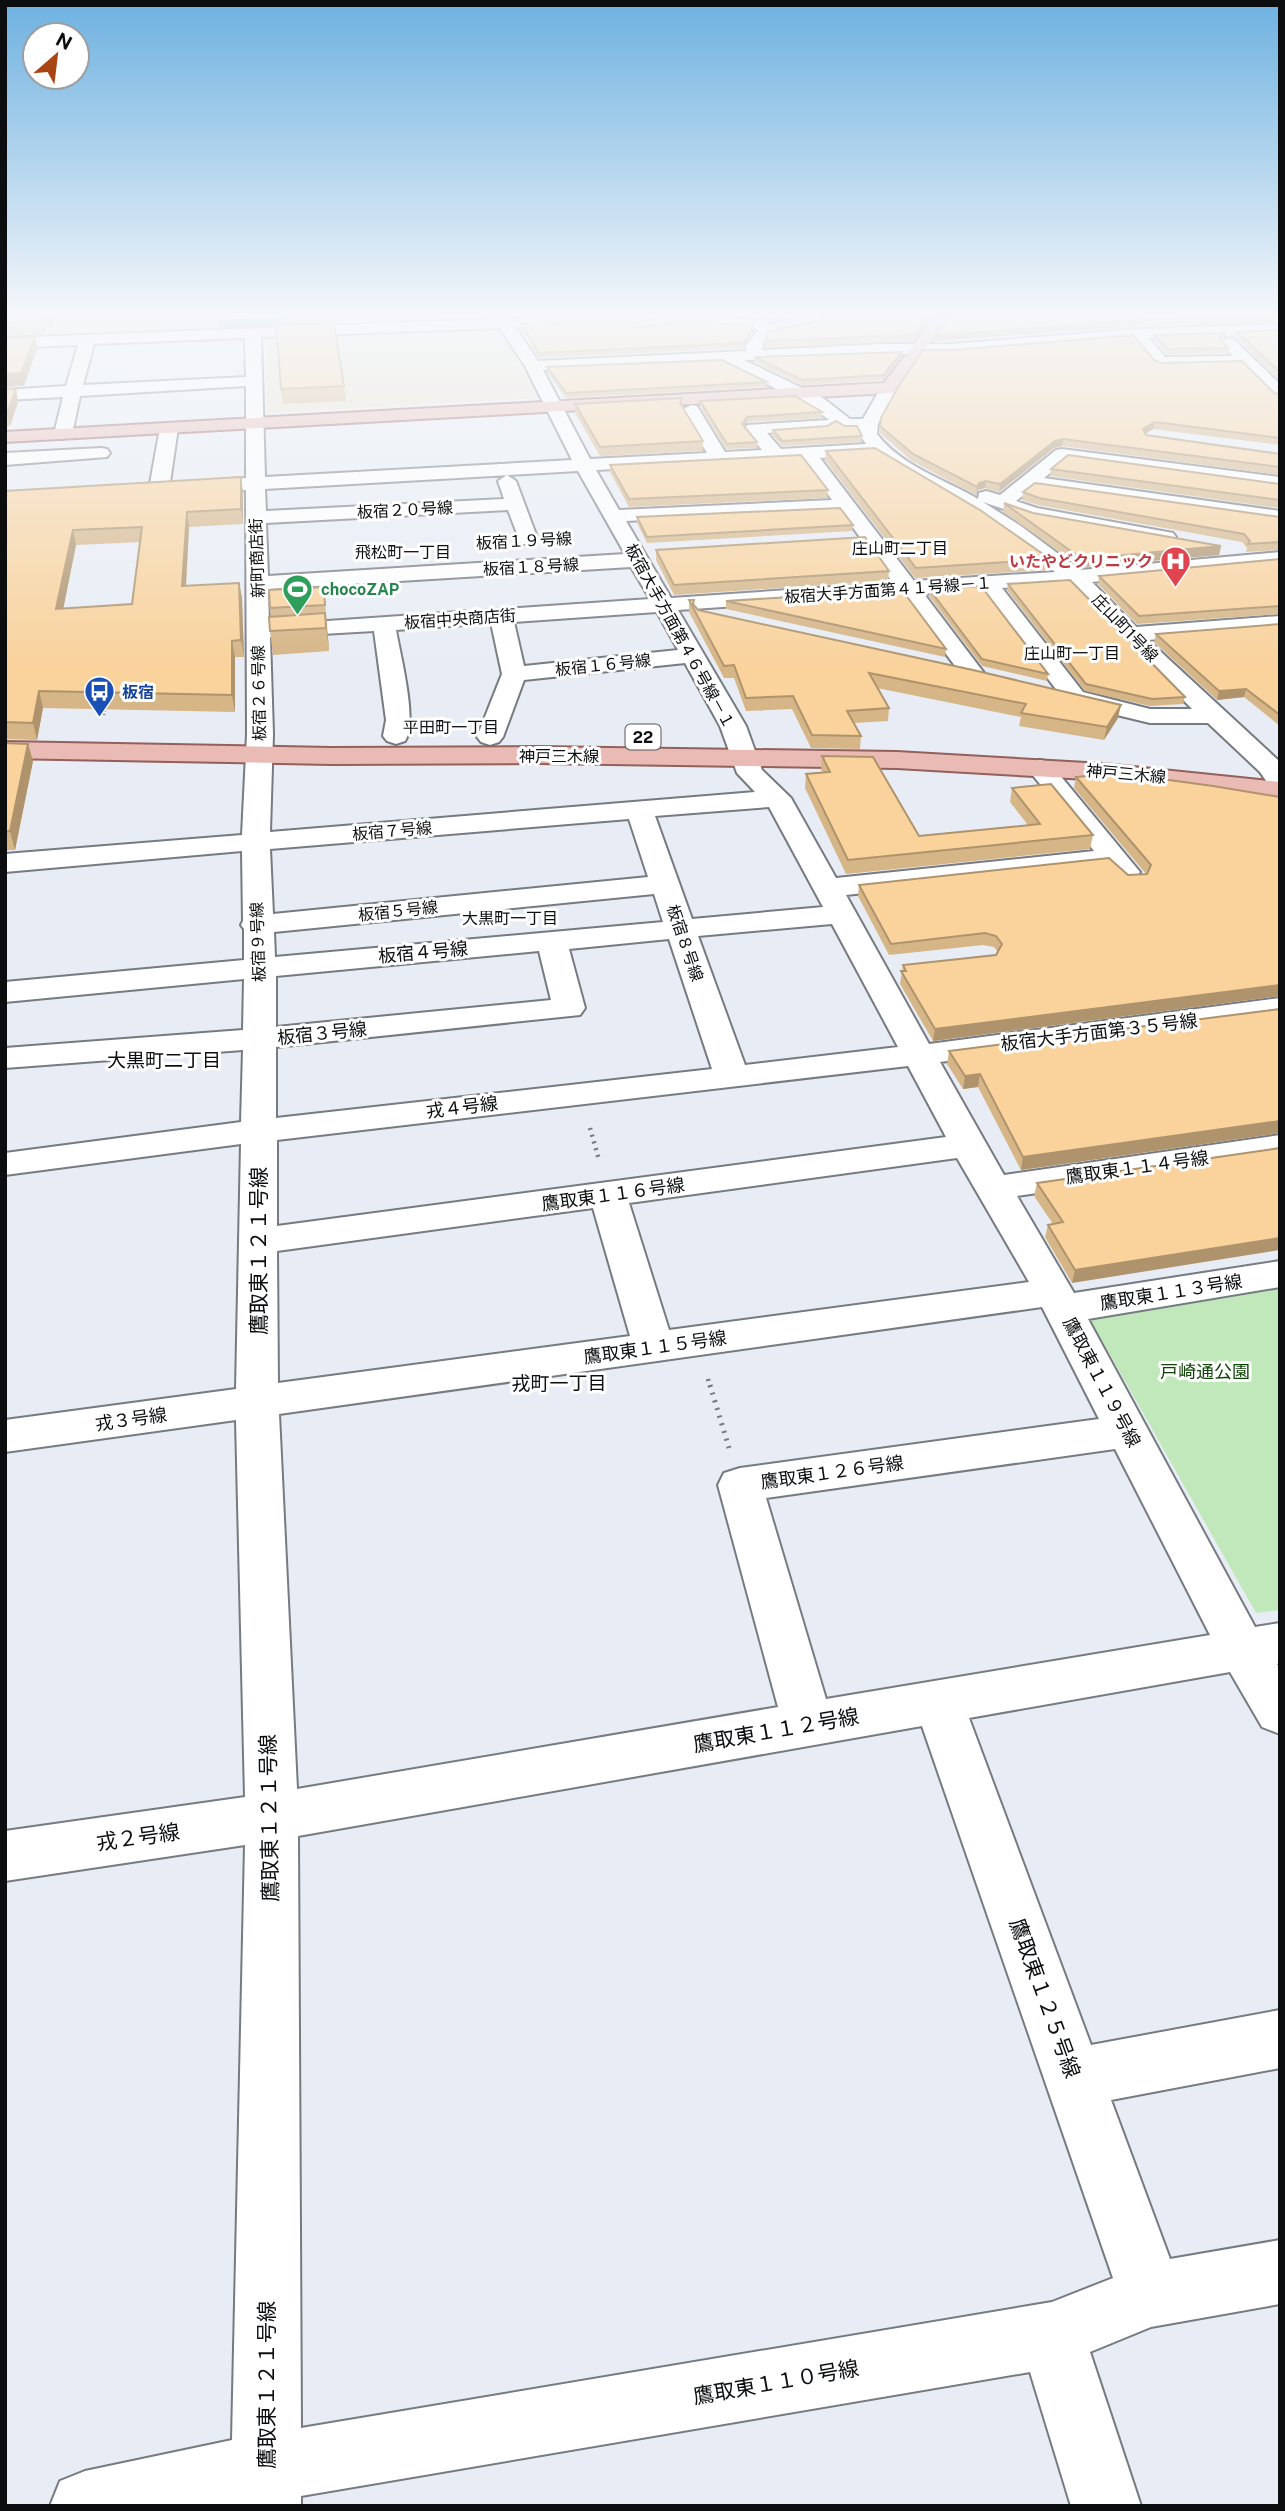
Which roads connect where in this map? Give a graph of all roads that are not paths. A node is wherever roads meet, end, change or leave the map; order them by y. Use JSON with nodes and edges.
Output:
{"nodes":[{"id":1,"x":74,"y":433,"type":"edge"},
{"id":2,"x":105,"y":433,"type":"edge"},
{"id":3,"x":169,"y":433,"type":"edge"},
{"id":4,"x":253,"y":433,"type":"edge"},
{"id":5,"x":568,"y":433,"type":"edge"},
{"id":6,"x":705,"y":433,"type":"edge"},
{"id":7,"x":757,"y":433,"type":"edge"},
{"id":8,"x":869,"y":433,"type":"edge"},
{"id":9,"x":886,"y":433,"type":"edge"},
{"id":10,"x":62,"y":434,"type":"joint"},
{"id":11,"x":5,"y":436,"type":"edge"},
{"id":12,"x":879,"y":449,"type":"junction"},
{"id":13,"x":807,"y":453,"type":"junction"},
{"id":14,"x":776,"y":454,"type":"junction"},
{"id":15,"x":719,"y":458,"type":"junction"},
{"id":16,"x":5,"y":459,"type":"edge"},
{"id":17,"x":99,"y":462,"type":"junction"},
{"id":18,"x":584,"y":465,"type":"junction"},
{"id":19,"x":924,"y":466,"type":"junction"},
{"id":20,"x":503,"y":469,"type":"junction"},
{"id":21,"x":946,"y":470,"type":"edge"},
{"id":22,"x":5,"y":475,"type":"edge"},
{"id":23,"x":998,"y":479,"type":"edge"},
{"id":24,"x":1026,"y":482,"type":"junction"},
{"id":25,"x":1280,"y":483,"type":"edge"},
{"id":26,"x":254,"y":484,"type":"junction"},
{"id":27,"x":831,"y":484,"type":"junction"},
{"id":28,"x":213,"y":486,"type":"edge"},
{"id":29,"x":804,"y":486,"type":"edge"},
{"id":30,"x":136,"y":490,"type":"edge"},
{"id":31,"x":710,"y":492,"type":"edge"},
{"id":32,"x":1002,"y":503,"type":"junction"},
{"id":33,"x":515,"y":504,"type":"junction"},
{"id":34,"x":846,"y":505,"type":"junction"},
{"id":35,"x":1280,"y":517,"type":"edge"},
{"id":36,"x":256,"y":518,"type":"junction"},
{"id":37,"x":622,"y":533,"type":"junction"},
{"id":38,"x":596,"y":537,"type":"dead end"},
{"id":39,"x":871,"y":538,"type":"junction"},
{"id":40,"x":843,"y":540,"type":"edge"},
{"id":41,"x":1183,"y":540,"type":"edge"},
{"id":42,"x":501,"y":542,"type":"dead end"},
{"id":43,"x":1210,"y":545,"type":"edge"},
{"id":44,"x":661,"y":551,"type":"edge"},
{"id":45,"x":1280,"y":557,"type":"edge"},
{"id":46,"x":1257,"y":566,"type":"edge"},
{"id":47,"x":1075,"y":577,"type":"junction"},
{"id":48,"x":1280,"y":578,"type":"edge"},
{"id":49,"x":258,"y":583,"type":"junction"},
{"id":50,"x":987,"y":583,"type":"junction"},
{"id":51,"x":909,"y":589,"type":"junction"},
{"id":52,"x":663,"y":605,"type":"junction"},
{"id":53,"x":501,"y":616,"type":"junction"},
{"id":54,"x":744,"y":623,"type":"edge"},
{"id":55,"x":1280,"y":623,"type":"edge"},
{"id":56,"x":384,"y":624,"type":"junction"},
{"id":57,"x":258,"y":632,"type":"junction"},
{"id":58,"x":1132,"y":634,"type":"junction"},
{"id":59,"x":692,"y":656,"type":"junction"},
{"id":60,"x":932,"y":664,"type":"edge"},
{"id":61,"x":972,"y":673,"type":"junction"},
{"id":62,"x":514,"y":674,"type":"junction"},
{"id":63,"x":998,"y":679,"type":"edge"},
{"id":64,"x":1036,"y":688,"type":"edge"},
{"id":65,"x":1075,"y":698,"type":"junction"},
{"id":66,"x":1214,"y":716,"type":"junction"},
{"id":67,"x":5,"y":732,"type":"edge"},
{"id":68,"x":396,"y":736,"type":"junction"},
{"id":69,"x":490,"y":737,"type":"junction"},
{"id":70,"x":260,"y":744,"type":"junction"},
{"id":71,"x":740,"y":748,"type":"junction"},
{"id":72,"x":5,"y":750,"type":"edge"},
{"id":73,"x":1040,"y":768,"type":"junction"},
{"id":74,"x":1278,"y":771,"type":"edge"},
{"id":75,"x":778,"y":798,"type":"junction"},
{"id":76,"x":639,"y":809,"type":"junction"},
{"id":77,"x":256,"y":843,"type":"junction"},
{"id":78,"x":5,"y":863,"type":"edge"},
{"id":79,"x":664,"y":884,"type":"junction"},
{"id":80,"x":825,"y":888,"type":"junction"},
{"id":81,"x":841,"y":914,"type":"junction"},
{"id":82,"x":256,"y":925,"type":"junction"},
{"id":83,"x":680,"y":928,"type":"junction"},
{"id":84,"x":551,"y":940,"type":"junction"},
{"id":85,"x":908,"y":965,"type":"edge"},
{"id":86,"x":260,"y":968,"type":"junction"},
{"id":87,"x":871,"y":969,"type":"junction"},
{"id":88,"x":5,"y":992,"type":"edge"},
{"id":89,"x":1280,"y":1008,"type":"edge"},
{"id":90,"x":257,"y":1039,"type":"junction"},
{"id":91,"x":919,"y":1055,"type":"junction"},
{"id":92,"x":5,"y":1058,"type":"edge"},
{"id":93,"x":732,"y":1077,"type":"junction"},
{"id":94,"x":259,"y":1131,"type":"junction"},
{"id":95,"x":968,"y":1145,"type":"junction"},
{"id":96,"x":1280,"y":1146,"type":"edge"},
{"id":97,"x":5,"y":1164,"type":"edge"},
{"id":98,"x":994,"y":1188,"type":"junction"},
{"id":99,"x":608,"y":1195,"type":"junction"},
{"id":100,"x":258,"y":1241,"type":"junction"},
{"id":101,"x":1280,"y":1275,"type":"edge"},
{"id":102,"x":1058,"y":1301,"type":"junction"},
{"id":103,"x":654,"y":1348,"type":"junction"},
{"id":104,"x":257,"y":1402,"type":"junction"},
{"id":105,"x":1127,"y":1431,"type":"junction"},
{"id":106,"x":5,"y":1436,"type":"edge"},
{"id":107,"x":1261,"y":1646,"type":"edge"},
{"id":108,"x":938,"y":1702,"type":"junction"},
{"id":109,"x":1280,"y":1712,"type":"edge"},
{"id":110,"x":807,"y":1724,"type":"junction"},
{"id":111,"x":272,"y":1817,"type":"junction"},
{"id":112,"x":5,"y":1856,"type":"edge"},
{"id":113,"x":1280,"y":2039,"type":"edge"},
{"id":114,"x":1074,"y":2078,"type":"junction"},
{"id":115,"x":1280,"y":2272,"type":"edge"},
{"id":116,"x":1151,"y":2295,"type":"junction"},
{"id":117,"x":1052,"y":2335,"type":"junction"},
{"id":118,"x":265,"y":2487,"type":"edge"},
{"id":119,"x":85,"y":2506,"type":"edge"},
{"id":120,"x":1106,"y":2506,"type":"edge"}],
"edges":[{"from":1,"to":10,"type":"main road"},
{"from":2,"to":17,"type":"street"},
{"from":3,"to":30,"type":"street"},
{"from":4,"to":26,"type":"street"},
{"from":5,"to":18,"type":"street","name":"板宿大手方面第４６号線－１"},
{"from":6,"to":15,"type":"street"},
{"from":7,"to":14,"type":"street"},
{"from":8,"to":12,"type":"street"},
{"from":9,"to":19,"type":"street"},
{"from":10,"to":11,"type":"main road"},
{"from":12,"to":13,"type":"street"},
{"from":12,"to":47,"type":"street","name":"庄山町1号線"},
{"from":13,"to":14,"type":"street"},
{"from":13,"to":27,"type":"street"},
{"from":14,"to":15,"type":"street"},
{"from":15,"to":18,"type":"street"},
{"from":16,"to":17,"type":"street"},
{"from":17,"to":22,"type":"street"},
{"from":18,"to":20,"type":"street"},
{"from":18,"to":37,"type":"street","name":"板宿大手方面第４６号線－１"},
{"from":19,"to":21,"type":"street"},
{"from":19,"to":32,"type":"street"},
{"from":20,"to":26,"type":"street"},
{"from":20,"to":33,"type":"street"},
{"from":23,"to":24,"type":"street"},
{"from":24,"to":25,"type":"street"},
{"from":24,"to":32,"type":"street"},
{"from":24,"to":35,"type":"street"},
{"from":26,"to":28,"type":"street"},
{"from":26,"to":36,"type":"street","name":"新町商店街"},
{"from":27,"to":29,"type":"street"},
{"from":27,"to":34,"type":"street"},
{"from":31,"to":37,"type":"street"},
{"from":32,"to":41,"type":"street"},
{"from":33,"to":36,"type":"street","name":"板宿２０号線"},
{"from":33,"to":42,"type":"street","name":"板宿１９号線"},
{"from":34,"to":37,"type":"street"},
{"from":34,"to":39,"type":"street"},
{"from":36,"to":49,"type":"street","name":"新町商店街"},
{"from":37,"to":38,"type":"street","name":"板宿１９号線"},
{"from":37,"to":44,"type":"street"},
{"from":37,"to":49,"type":"street","name":"板宿１８号線"},
{"from":37,"to":52,"type":"street","name":"板宿大手方面第４６号線－１"},
{"from":39,"to":40,"type":"street"},
{"from":39,"to":51,"type":"street"},
{"from":43,"to":45,"type":"street"},
{"from":45,"to":47,"type":"street","name":"板宿大手方面第４１号線－１"},
{"from":46,"to":48,"type":"street"},
{"from":47,"to":50,"type":"street","name":"板宿大手方面第４１号線－１"},
{"from":47,"to":58,"type":"street","name":"庄山町1号線"},
{"from":49,"to":57,"type":"street","name":"新町商店街"},
{"from":50,"to":51,"type":"street","name":"板宿大手方面第４１号線－１"},
{"from":50,"to":65,"type":"street"},
{"from":51,"to":52,"type":"street","name":"板宿大手方面第４１号線－１"},
{"from":51,"to":61,"type":"street"},
{"from":52,"to":53,"type":"street","name":"板宿中央商店街"},
{"from":52,"to":54,"type":"street"},
{"from":52,"to":59,"type":"street","name":"板宿大手方面第４６号線－１"},
{"from":53,"to":56,"type":"street","name":"板宿中央商店街"},
{"from":53,"to":62,"type":"street"},
{"from":55,"to":58,"type":"street"},
{"from":56,"to":57,"type":"street","name":"板宿中央商店街"},
{"from":56,"to":68,"type":"street"},
{"from":57,"to":70,"type":"street","name":"板宿２６号線"},
{"from":58,"to":66,"type":"street","name":"庄山町1号線"},
{"from":59,"to":62,"type":"street","name":"板宿１６号線"},
{"from":59,"to":71,"type":"street","name":"板宿大手方面第４６号線－１"},
{"from":60,"to":61,"type":"street"},
{"from":61,"to":63,"type":"street"},
{"from":62,"to":69,"type":"street"},
{"from":64,"to":65,"type":"street"},
{"from":65,"to":66,"type":"street"},
{"from":66,"to":74,"type":"street","name":"庄山町1号線"},
{"from":67,"to":70,"type":"main road","name":"神戸三木線","number":"22"},
{"from":68,"to":69,"type":"main road","name":"神戸三木線","number":"22"},
{"from":68,"to":70,"type":"main road","name":"神戸三木線","number":"22"},
{"from":69,"to":71,"type":"main road","name":"神戸三木線","number":"22"},
{"from":70,"to":71,"type":"main road","name":"神戸三木線","number":"22"},
{"from":70,"to":72,"type":"main road","name":"神戸三木線","number":"22"},
{"from":70,"to":77,"type":"street","name":"板宿９号線"},
{"from":71,"to":73,"type":"main road","name":"神戸三木線","number":"22"},
{"from":71,"to":74,"type":"main road","name":"神戸三木線","number":"22"},
{"from":71,"to":75,"type":"street","name":"板宿大手方面第４６号線－１"},
{"from":73,"to":74,"type":"main road","name":"神戸三木線","number":"22"},
{"from":73,"to":80,"type":"street"},
{"from":75,"to":76,"type":"street","name":"板宿７号線"},
{"from":75,"to":80,"type":"street","name":"板宿大手方面第４６号線－１"},
{"from":76,"to":77,"type":"street","name":"板宿７号線"},
{"from":76,"to":79,"type":"street","name":"板宿８号線"},
{"from":77,"to":78,"type":"street","name":"板宿７号線"},
{"from":77,"to":82,"type":"street","name":"板宿９号線"},
{"from":79,"to":82,"type":"street","name":"板宿５号線"},
{"from":79,"to":83,"type":"street","name":"板宿８号線"},
{"from":80,"to":81,"type":"street","name":"板宿大手方面第４６号線－１"},
{"from":81,"to":83,"type":"street","name":"板宿４号線"},
{"from":81,"to":87,"type":"street","name":"板宿大手方面第４６号線－１"},
{"from":82,"to":86,"type":"street","name":"板宿９号線"},
{"from":83,"to":84,"type":"street","name":"板宿４号線"},
{"from":83,"to":93,"type":"street","name":"板宿８号線"},
{"from":84,"to":86,"type":"street","name":"板宿４号線"},
{"from":84,"to":90,"type":"street","name":"板宿３号線"},
{"from":85,"to":87,"type":"street"},
{"from":86,"to":88,"type":"street","name":"板宿４号線"},
{"from":86,"to":90,"type":"street","name":"板宿９号線"},
{"from":87,"to":91,"type":"street","name":"板宿大手方面第４６号線－１"},
{"from":89,"to":91,"type":"street","name":"板宿大手方面第３５号線"},
{"from":90,"to":92,"type":"street","name":"板宿３号線"},
{"from":90,"to":94,"type":"street","name":"板宿９号線"},
{"from":91,"to":93,"type":"street","name":"戎４号線"},
{"from":91,"to":95,"type":"street","name":"鷹取東１１９号線"},
{"from":93,"to":94,"type":"street","name":"戎４号線"},
{"from":94,"to":97,"type":"street","name":"戎４号線"},
{"from":94,"to":100,"type":"street","name":"鷹取東１２１号線"},
{"from":95,"to":98,"type":"street","name":"鷹取東１１９号線"},
{"from":95,"to":99,"type":"street","name":"鷹取東１１６号線"},
{"from":96,"to":98,"type":"street","name":"鷹取東１１４号線"},
{"from":98,"to":102,"type":"street","name":"鷹取東１１９号線"},
{"from":99,"to":100,"type":"street","name":"鷹取東１１６号線"},
{"from":99,"to":103,"type":"street"},
{"from":100,"to":104,"type":"street","name":"鷹取東１２１号線"},
{"from":101,"to":102,"type":"street","name":"鷹取東１１３号線"},
{"from":102,"to":103,"type":"street","name":"鷹取東１１５号線"},
{"from":102,"to":105,"type":"street","name":"鷹取東１１９号線"},
{"from":103,"to":104,"type":"street","name":"鷹取東１１５号線"},
{"from":104,"to":106,"type":"street","name":"戎３号線"},
{"from":104,"to":111,"type":"street","name":"鷹取東１２１号線"},
{"from":105,"to":107,"type":"street","name":"鷹取東１１９号線"},
{"from":105,"to":110,"type":"street","name":"鷹取東１２６号線"},
{"from":107,"to":108,"type":"street","name":"鷹取東１１２号線"},
{"from":107,"to":109,"type":"street","name":"鷹取東１１９号線"},
{"from":108,"to":110,"type":"street","name":"鷹取東１１２号線"},
{"from":108,"to":114,"type":"street","name":"鷹取東１２５号線"},
{"from":110,"to":111,"type":"street","name":"鷹取東１１２号線"},
{"from":111,"to":112,"type":"street","name":"戎２号線"},
{"from":111,"to":118,"type":"street","name":"鷹取東１２１号線"},
{"from":113,"to":114,"type":"street"},
{"from":114,"to":116,"type":"street","name":"鷹取東１２５号線"},
{"from":115,"to":116,"type":"street","name":"鷹取東１１０号線"},
{"from":116,"to":117,"type":"street","name":"鷹取東１１０号線"},
{"from":117,"to":118,"type":"street","name":"鷹取東１１０号線"},
{"from":117,"to":120,"type":"street"},
{"from":118,"to":119,"type":"street","name":"鷹取東１１０号線"}]}
